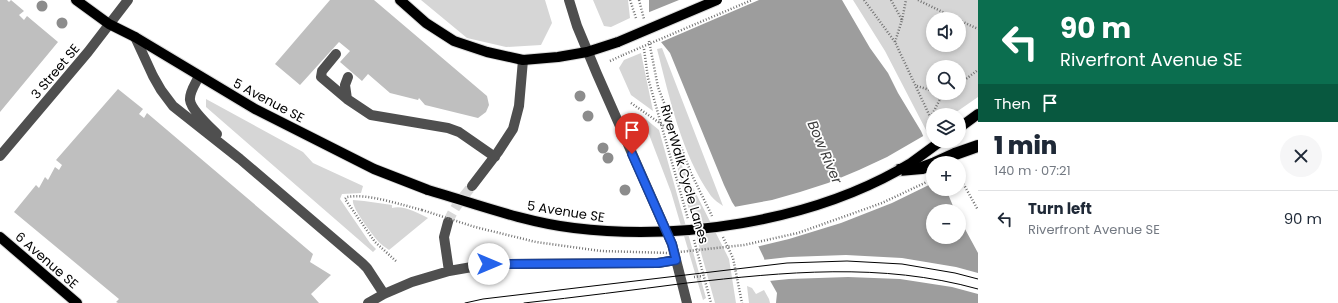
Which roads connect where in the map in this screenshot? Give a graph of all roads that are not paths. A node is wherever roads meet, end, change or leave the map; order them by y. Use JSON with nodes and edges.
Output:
{"nodes":[{"id":1,"x":76,"y":0,"type":"edge"},
{"id":2,"x":128,"y":0,"type":"edge"},
{"id":3,"x":400,"y":0,"type":"edge"},
{"id":4,"x":568,"y":0,"type":"edge"},
{"id":5,"x":717,"y":0,"type":"edge"},
{"id":6,"x":109,"y":24,"type":"junction"},
{"id":7,"x":135,"y":37,"type":"junction"},
{"id":8,"x":587,"y":52,"type":"junction"},
{"id":9,"x":336,"y":54,"type":"dead end"},
{"id":10,"x":523,"y":60,"type":"junction"},
{"id":11,"x":199,"y":76,"type":"junction"},
{"id":12,"x":348,"y":77,"type":"dead end"},
{"id":13,"x":348,"y":98,"type":"junction"},
{"id":14,"x":978,"y":114,"type":"edge"},
{"id":15,"x":966,"y":123,"type":"edge"},
{"id":16,"x":978,"y":146,"type":"edge"},
{"id":17,"x":931,"y":148,"type":"edge"},
{"id":18,"x":0,"y":156,"type":"edge"},
{"id":19,"x":495,"y":156,"type":"junction"},
{"id":20,"x":950,"y":156,"type":"edge"},
{"id":21,"x":240,"y":159,"type":"junction"},
{"id":22,"x":926,"y":166,"type":"edge"},
{"id":23,"x":899,"y":170,"type":"junction"},
{"id":24,"x":472,"y":186,"type":"tunnel mouth"},
{"id":25,"x":448,"y":222,"type":"tunnel mouth"},
{"id":26,"x":0,"y":237,"type":"edge"},
{"id":27,"x":676,"y":260,"type":"junction"},
{"id":28,"x":449,"y":271,"type":"junction"},
{"id":29,"x":384,"y":294,"type":"junction"},
{"id":30,"x":77,"y":303,"type":"edge"},
{"id":31,"x":368,"y":303,"type":"edge"},
{"id":32,"x":687,"y":303,"type":"edge"}],
"edges":[{"from":1,"to":6,"type":"main road","name":"5 Avenue SE"},
{"from":2,"to":6,"type":"street","name":"3 Street SE"},
{"from":3,"to":10,"type":"main road"},
{"from":4,"to":8,"type":"street"},
{"from":5,"to":8,"type":"main road","bridge":true},
{"from":6,"to":7,"type":"main road","name":"5 Avenue SE"},
{"from":6,"to":18,"type":"street","name":"3 Street SE"},
{"from":7,"to":11,"type":"main road","name":"5 Avenue SE"},
{"from":7,"to":21,"type":"street"},
{"from":8,"to":10,"type":"main road"},
{"from":8,"to":27,"type":"street"},
{"from":9,"to":13,"type":"street"},
{"from":10,"to":19,"type":"street"},
{"from":11,"to":21,"type":"street"},
{"from":11,"to":23,"type":"main road","name":"5 Avenue SE","bridge":true},
{"from":12,"to":13,"type":"street"},
{"from":13,"to":19,"type":"street"},
{"from":14,"to":15,"type":"main road"},
{"from":16,"to":20,"type":"highway","bridge":true},
{"from":17,"to":23,"type":"main road","name":"5 Avenue SE"},
{"from":19,"to":24,"type":"street"},
{"from":21,"to":29,"type":"street"},
{"from":22,"to":23,"type":"highway"},
{"from":25,"to":28,"type":"street"},
{"from":26,"to":30,"type":"main road","name":"6 Avenue SE"},
{"from":27,"to":28,"type":"street"},
{"from":27,"to":32,"type":"street"},
{"from":28,"to":29,"type":"street"},
{"from":29,"to":31,"type":"street"}]}
